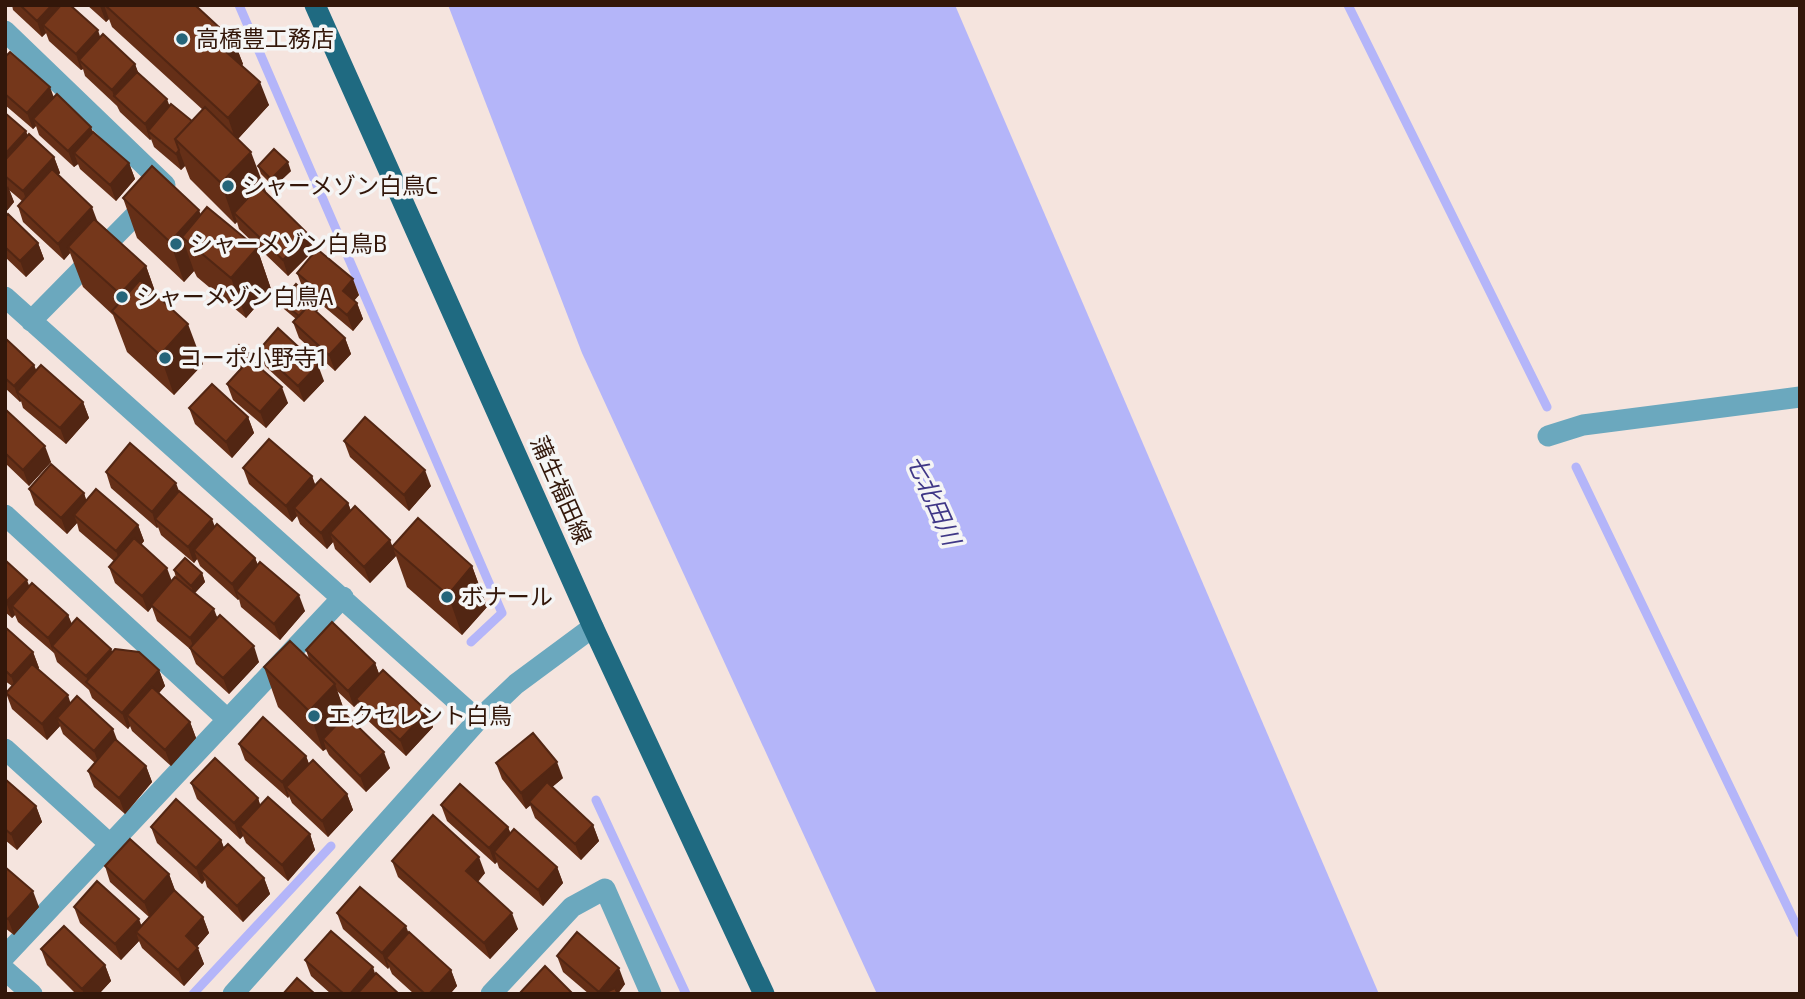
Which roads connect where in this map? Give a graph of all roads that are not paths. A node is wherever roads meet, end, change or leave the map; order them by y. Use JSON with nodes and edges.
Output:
{"nodes":[{"id":1,"x":315,"y":5,"type":"edge"},
{"id":2,"x":5,"y":31,"type":"edge"},
{"id":3,"x":5,"y":297,"type":"edge"},
{"id":4,"x":32,"y":321,"type":"junction"},
{"id":5,"x":1800,"y":397,"type":"edge"},
{"id":6,"x":1548,"y":436,"type":"dead end"},
{"id":7,"x":5,"y":515,"type":"edge"},
{"id":8,"x":343,"y":597,"type":"junction"},
{"id":9,"x":593,"y":627,"type":"junction"},
{"id":10,"x":226,"y":718,"type":"junction"},
{"id":11,"x":478,"y":720,"type":"junction"},
{"id":12,"x":5,"y":749,"type":"edge"},
{"id":13,"x":110,"y":845,"type":"junction"},
{"id":14,"x":5,"y":956,"type":"edge"},
{"id":15,"x":5,"y":970,"type":"edge"},
{"id":16,"x":32,"y":994,"type":"edge"},
{"id":17,"x":233,"y":994,"type":"edge"},
{"id":18,"x":491,"y":994,"type":"edge"},
{"id":19,"x":651,"y":994,"type":"edge"},
{"id":20,"x":764,"y":994,"type":"edge"}],
"edges":[{"from":1,"to":9,"type":"main road","name":"蒲生福田線"},
{"from":2,"to":4,"type":"street"},
{"from":3,"to":4,"type":"street"},
{"from":4,"to":8,"type":"street"},
{"from":5,"to":6,"type":"street"},
{"from":7,"to":10,"type":"street"},
{"from":8,"to":10,"type":"street"},
{"from":8,"to":11,"type":"street"},
{"from":9,"to":11,"type":"street"},
{"from":9,"to":20,"type":"main road","name":"蒲生福田線"},
{"from":10,"to":13,"type":"street"},
{"from":11,"to":17,"type":"street"},
{"from":12,"to":13,"type":"street"},
{"from":13,"to":14,"type":"street"},
{"from":15,"to":16,"type":"street"},
{"from":18,"to":19,"type":"street"}]}
